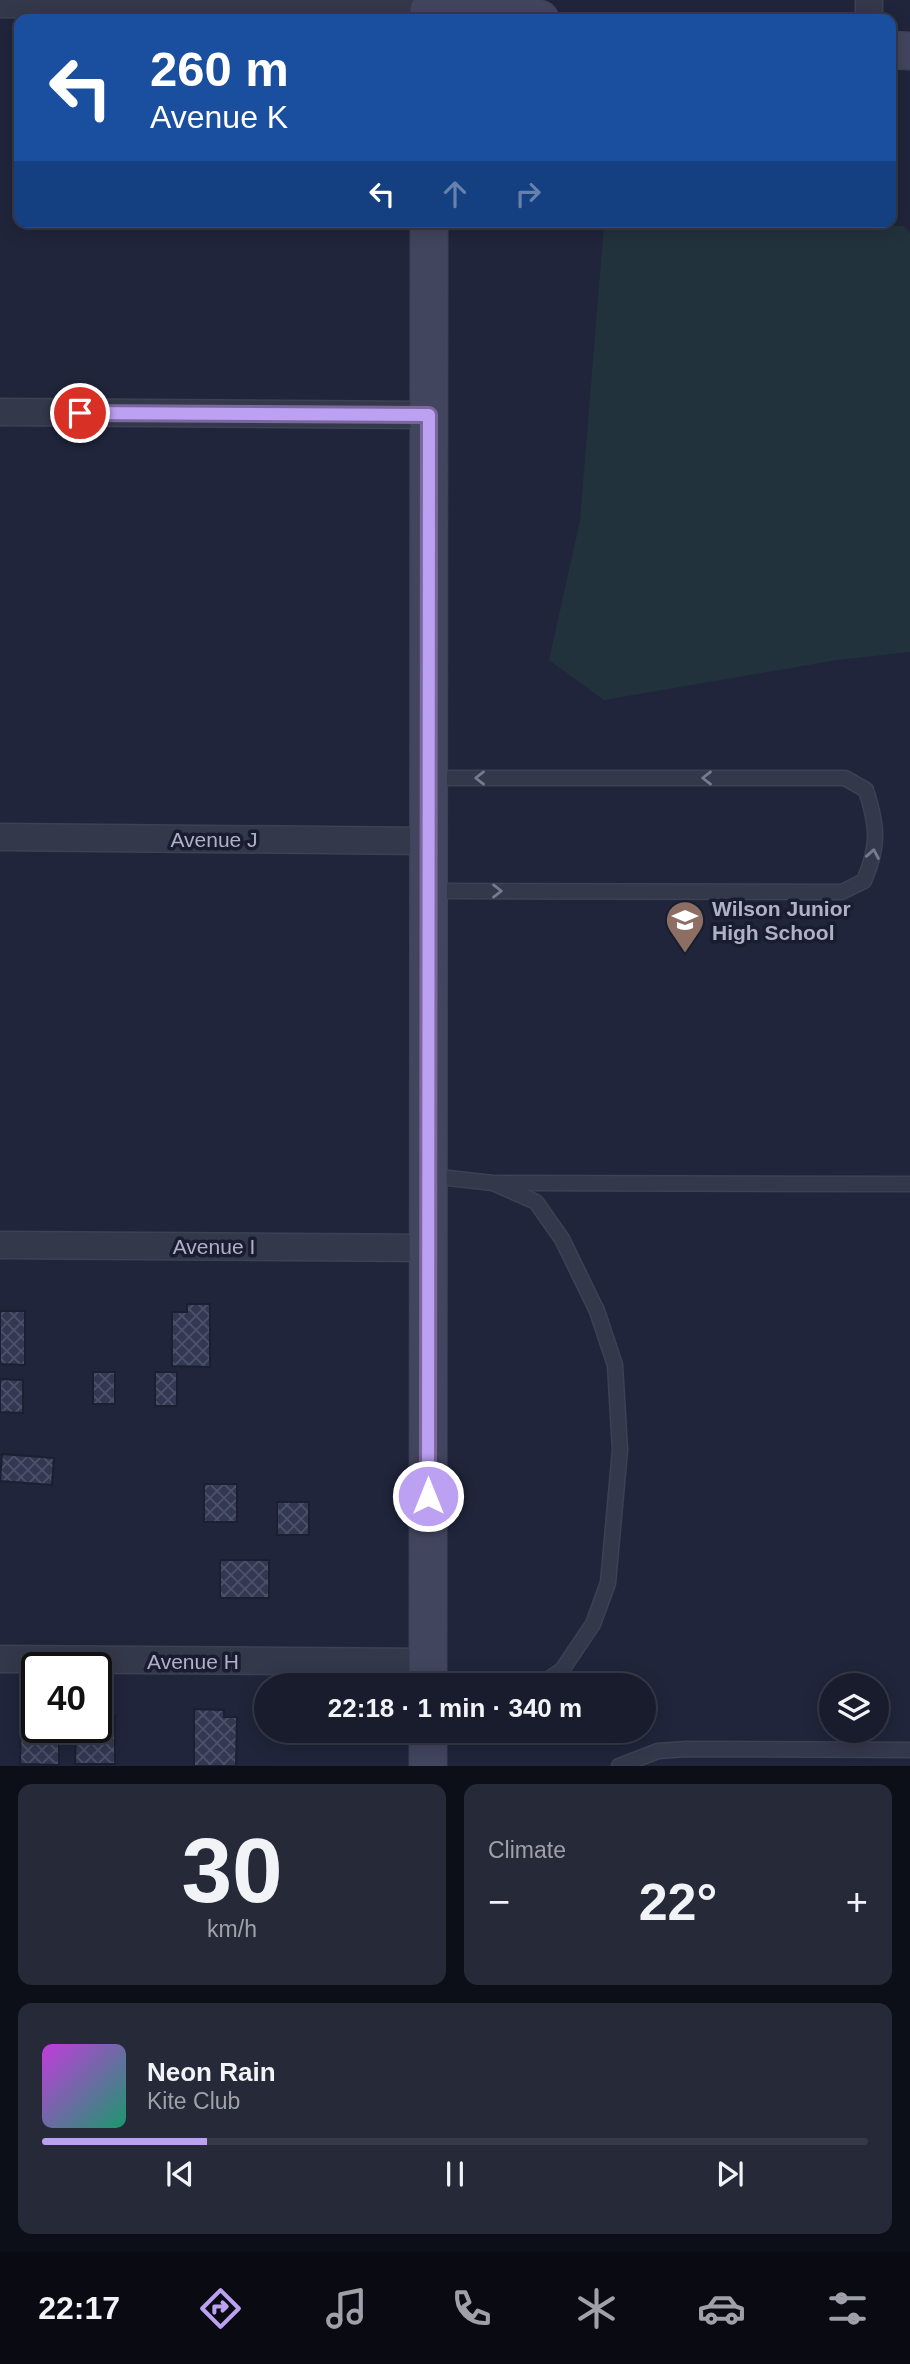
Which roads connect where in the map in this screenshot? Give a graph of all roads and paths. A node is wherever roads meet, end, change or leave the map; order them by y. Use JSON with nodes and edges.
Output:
{"nodes":[{"id":1,"x":0,"y":4,"type":"edge"},
{"id":2,"x":429,"y":10,"type":"edge"},
{"id":3,"x":506,"y":14,"type":"edge"},
{"id":4,"x":429,"y":228,"type":"edge"},
{"id":5,"x":0,"y":412,"type":"edge"},
{"id":6,"x":429,"y":415,"type":"junction"},
{"id":7,"x":428,"y":778,"type":"junction"},
{"id":8,"x":0,"y":837,"type":"edge"},
{"id":9,"x":428,"y":841,"type":"junction"},
{"id":10,"x":428,"y":891,"type":"junction"},
{"id":11,"x":428,"y":1176,"type":"junction"},
{"id":12,"x":492,"y":1183,"type":"junction"},
{"id":13,"x":910,"y":1184,"type":"edge"},
{"id":14,"x":0,"y":1245,"type":"edge"},
{"id":15,"x":428,"y":1248,"type":"junction"},
{"id":16,"x":0,"y":1659,"type":"edge"},
{"id":17,"x":399,"y":1673,"type":"edge"},
{"id":18,"x":428,"y":1673,"type":"edge"},
{"id":19,"x":557,"y":1673,"type":"edge"},
{"id":20,"x":428,"y":1743,"type":"edge"},
{"id":21,"x":910,"y":1750,"type":"edge"},
{"id":22,"x":428,"y":1766,"type":"edge"},
{"id":23,"x":619,"y":1766,"type":"edge"}],
"edges":[{"from":1,"to":2,"type":"street"},
{"from":2,"to":3,"type":"street"},
{"from":4,"to":6,"type":"street"},
{"from":5,"to":6,"type":"street"},
{"from":6,"to":7,"type":"street"},
{"from":7,"to":9,"type":"street"},
{"from":10,"to":7,"type":"lane","one_way":true},
{"from":8,"to":9,"type":"street","name":"Avenue J"},
{"from":9,"to":10,"type":"street"},
{"from":10,"to":11,"type":"street"},
{"from":11,"to":12,"type":"lane"},
{"from":11,"to":15,"type":"street"},
{"from":12,"to":13,"type":"lane"},
{"from":12,"to":19,"type":"lane"},
{"from":14,"to":15,"type":"street","name":"Avenue I"},
{"from":15,"to":18,"type":"street"},
{"from":16,"to":17,"type":"street","name":"Avenue H"},
{"from":20,"to":22,"type":"street"},
{"from":21,"to":23,"type":"lane"}]}
